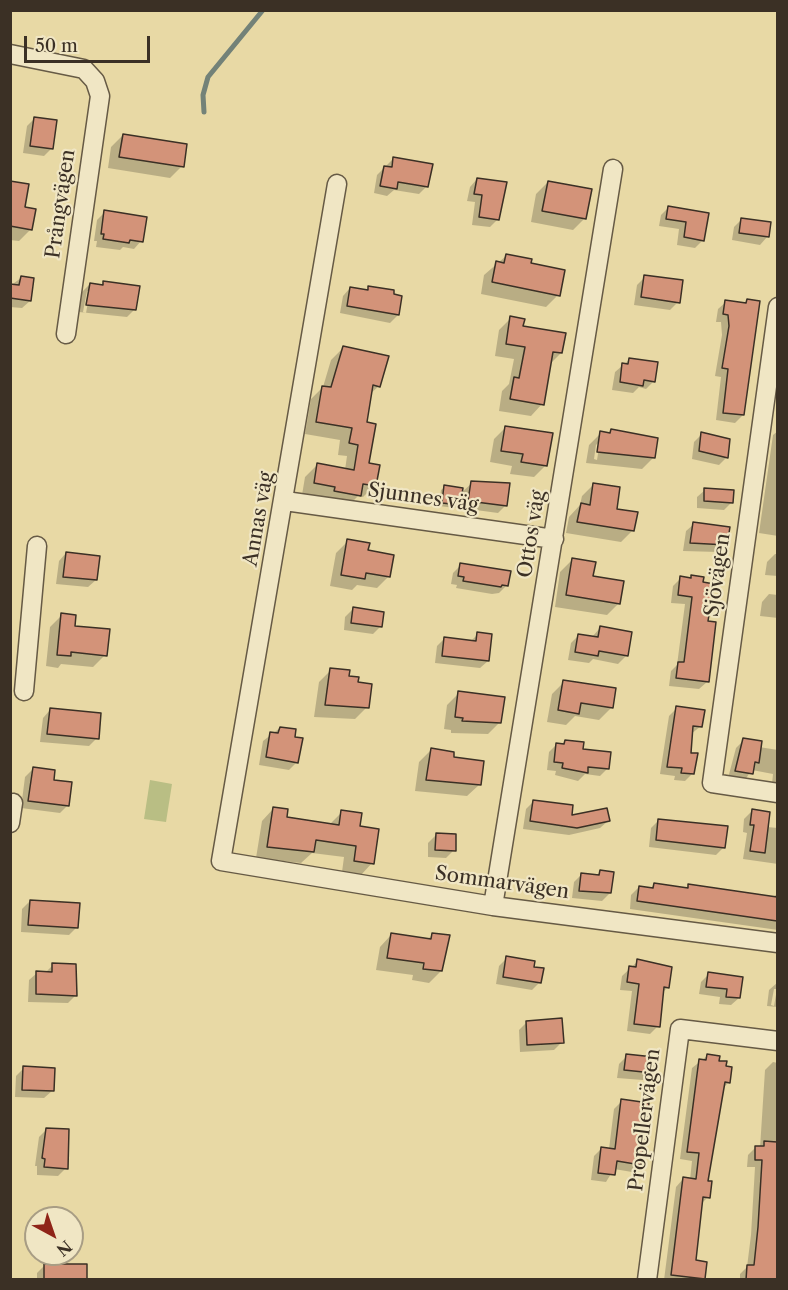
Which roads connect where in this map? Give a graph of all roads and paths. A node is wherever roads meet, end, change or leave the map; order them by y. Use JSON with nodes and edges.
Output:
{"nodes":[{"id":1,"x":10,"y":54,"type":"edge"},
{"id":2,"x":613,"y":169,"type":"dead end"},
{"id":3,"x":337,"y":184,"type":"dead end"},
{"id":4,"x":777,"y":307,"type":"edge"},
{"id":5,"x":66,"y":334,"type":"dead end"},
{"id":6,"x":285,"y":501,"type":"junction"},
{"id":7,"x":554,"y":539,"type":"junction"},
{"id":8,"x":37,"y":546,"type":"dead end"},
{"id":9,"x":18,"y":662,"type":"edge"},
{"id":10,"x":24,"y":691,"type":"dead end"},
{"id":11,"x":777,"y":793,"type":"edge"},
{"id":12,"x":13,"y":803,"type":"dead end"},
{"id":13,"x":10,"y":823,"type":"edge"},
{"id":14,"x":221,"y":861,"type":"joint"},
{"id":15,"x":493,"y":906,"type":"junction"},
{"id":16,"x":777,"y":943,"type":"edge"},
{"id":17,"x":777,"y":1041,"type":"edge"},
{"id":18,"x":647,"y":1280,"type":"edge"}],
"edges":[{"from":1,"to":5,"type":"street","name":"Prångvägen"},
{"from":2,"to":7,"type":"street","name":"Ottos väg"},
{"from":3,"to":6,"type":"street","name":"Annas väg"},
{"from":4,"to":11,"type":"street","name":"Sjövägen"},
{"from":6,"to":7,"type":"street","name":"Sjunnes väg"},
{"from":6,"to":14,"type":"street","name":"Annas väg"},
{"from":7,"to":15,"type":"street","name":"Ottos väg"},
{"from":8,"to":9,"type":"street"},
{"from":9,"to":10,"type":"street"},
{"from":12,"to":13,"type":"street"},
{"from":14,"to":15,"type":"street","name":"Sommarvägen"},
{"from":15,"to":16,"type":"street","name":"Sommarvägen"},
{"from":17,"to":18,"type":"street","name":"Propellervägen"}]}
